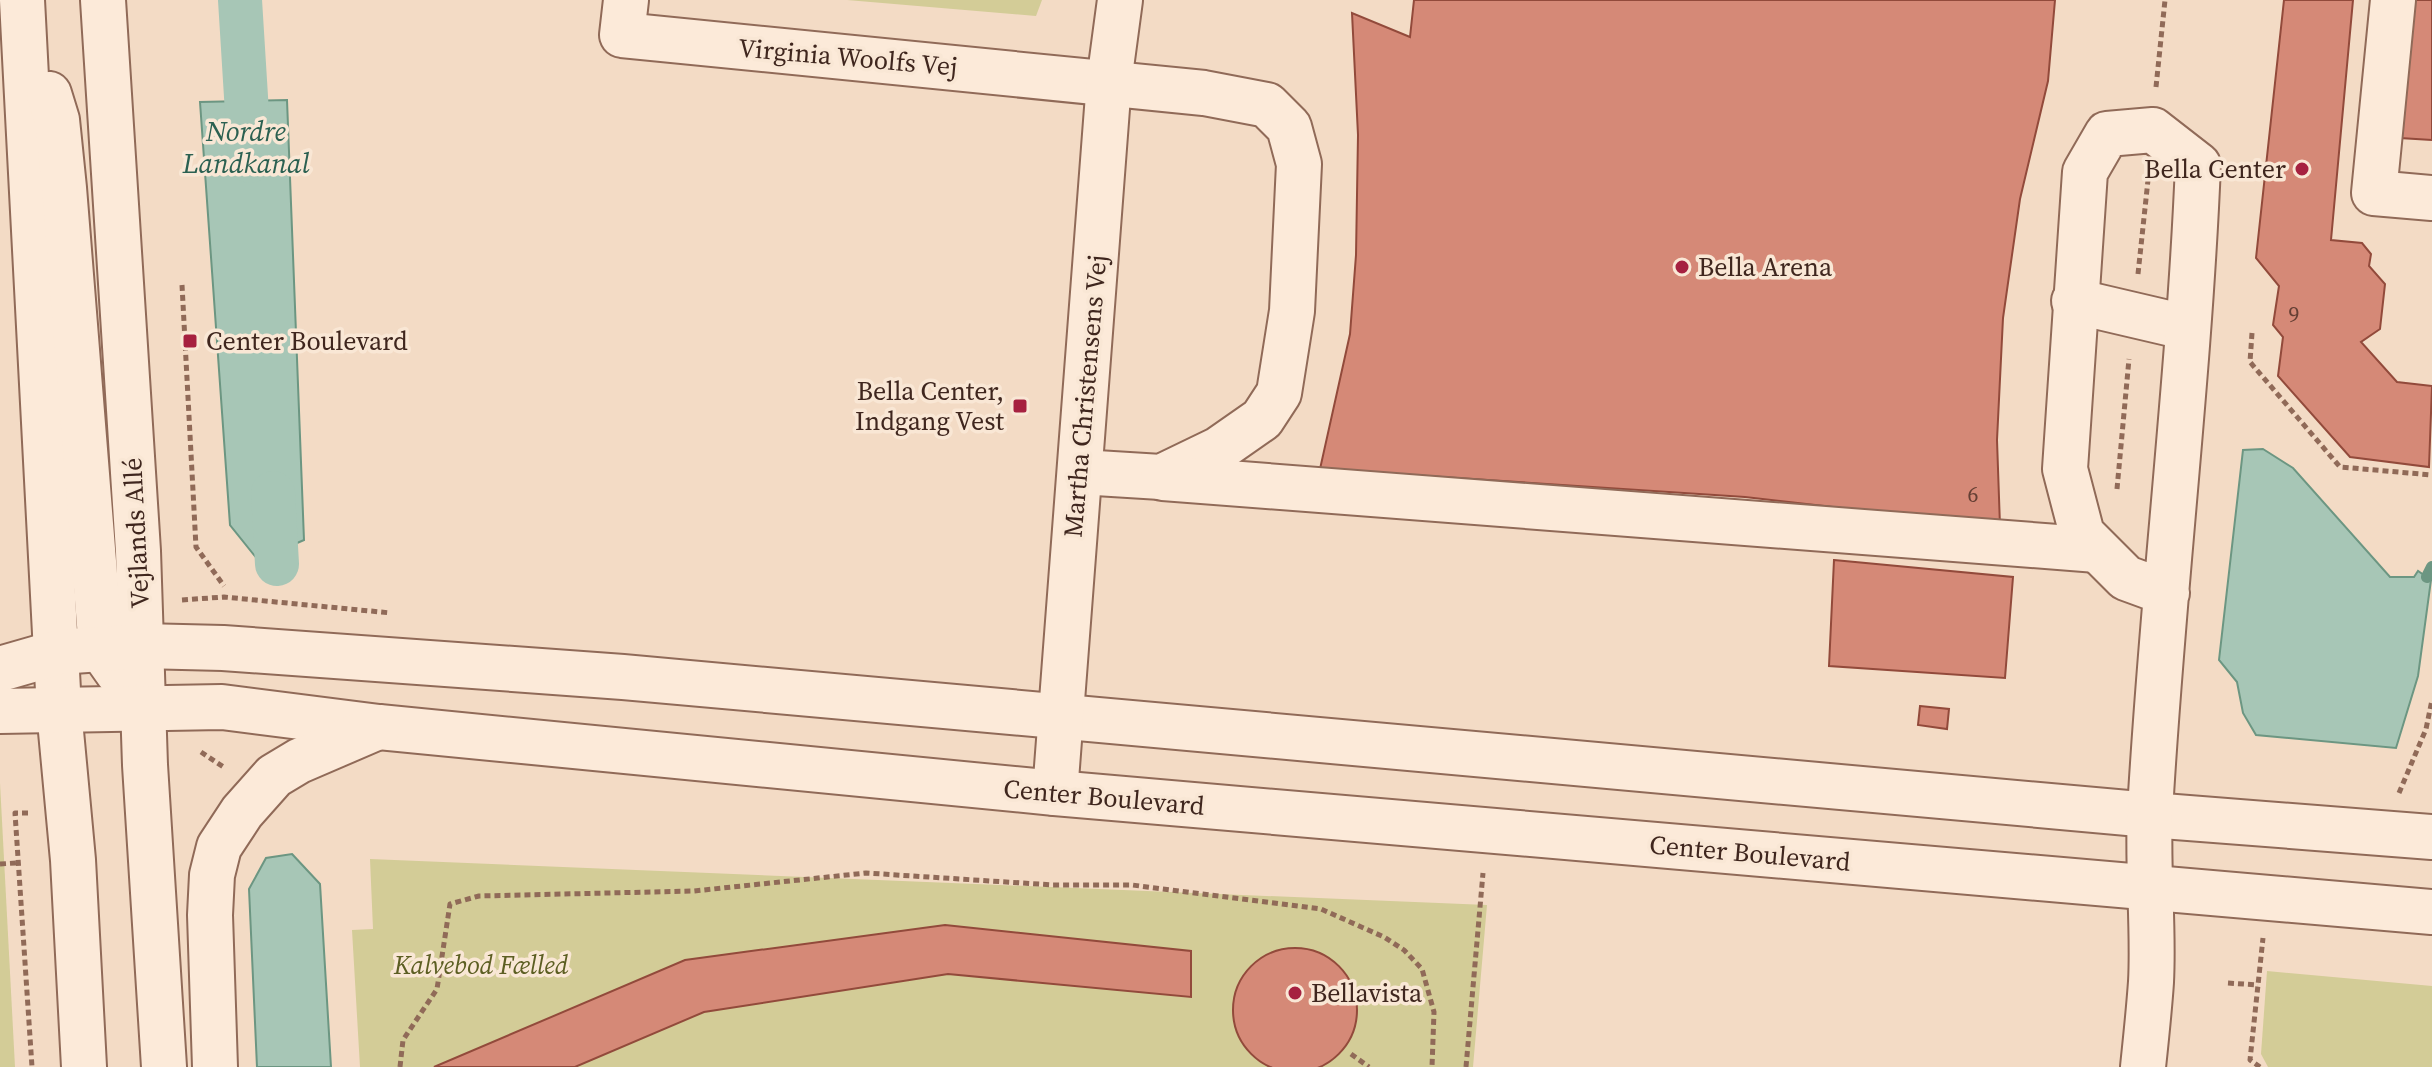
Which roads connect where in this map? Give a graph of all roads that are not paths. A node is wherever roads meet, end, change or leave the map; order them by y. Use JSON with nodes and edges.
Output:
{"nodes":[{"id":1,"x":103,"y":0,"type":"edge"},
{"id":2,"x":626,"y":0,"type":"edge"},
{"id":3,"x":1120,"y":0,"type":"edge"},
{"id":4,"x":2393,"y":0,"type":"edge"},
{"id":5,"x":22,"y":2,"type":"edge"},
{"id":6,"x":1109,"y":82,"type":"junction"},
{"id":7,"x":2432,"y":198,"type":"edge"},
{"id":8,"x":2074,"y":301,"type":"junction"},
{"id":9,"x":2185,"y":327,"type":"junction"},
{"id":10,"x":1080,"y":472,"type":"junction"},
{"id":11,"x":1161,"y":477,"type":"junction"},
{"id":12,"x":2097,"y":550,"type":"junction"},
{"id":13,"x":2167,"y":593,"type":"junction"},
{"id":14,"x":122,"y":648,"type":"junction"},
{"id":15,"x":59,"y":652,"type":"junction"},
{"id":16,"x":0,"y":669,"type":"edge"},
{"id":17,"x":143,"y":707,"type":"junction"},
{"id":18,"x":59,"y":710,"type":"junction"},
{"id":19,"x":0,"y":711,"type":"edge"},
{"id":20,"x":1061,"y":717,"type":"junction"},
{"id":21,"x":379,"y":727,"type":"junction"},
{"id":22,"x":1055,"y":793,"type":"junction"},
{"id":23,"x":2150,"y":815,"type":"junction"},
{"id":24,"x":2432,"y":837,"type":"edge"},
{"id":25,"x":2150,"y":888,"type":"junction"},
{"id":26,"x":2432,"y":912,"type":"edge"},
{"id":27,"x":84,"y":1067,"type":"edge"},
{"id":28,"x":164,"y":1067,"type":"edge"},
{"id":29,"x":215,"y":1067,"type":"edge"},
{"id":30,"x":2143,"y":1067,"type":"edge"}],
"edges":[{"from":1,"to":14,"type":"street","name":"Vejlands Allé"},
{"from":2,"to":6,"type":"street","name":"Virginia Woolfs Vej"},
{"from":3,"to":6,"type":"street","name":"Martha Christensens Vej"},
{"from":4,"to":7,"type":"street"},
{"from":5,"to":14,"type":"street"},
{"from":5,"to":15,"type":"street"},
{"from":6,"to":10,"type":"street","name":"Martha Christensens Vej"},
{"from":6,"to":11,"type":"street"},
{"from":8,"to":9,"type":"street"},
{"from":8,"to":9,"type":"street"},
{"from":8,"to":12,"type":"street"},
{"from":9,"to":13,"type":"street"},
{"from":10,"to":11,"type":"street"},
{"from":10,"to":20,"type":"street","name":"Martha Christensens Vej"},
{"from":11,"to":12,"type":"street"},
{"from":12,"to":13,"type":"street"},
{"from":13,"to":23,"type":"street"},
{"from":14,"to":15,"type":"street"},
{"from":14,"to":17,"type":"street","name":"Vejlands Allé"},
{"from":14,"to":20,"type":"street"},
{"from":15,"to":16,"type":"street"},
{"from":15,"to":18,"type":"street"},
{"from":17,"to":18,"type":"street","name":"Center Boulevard"},
{"from":17,"to":21,"type":"street","name":"Center Boulevard"},
{"from":17,"to":28,"type":"street","name":"Vejlands Allé"},
{"from":18,"to":19,"type":"street"},
{"from":18,"to":27,"type":"street"},
{"from":20,"to":22,"type":"street","name":"Martha Christensens Vej"},
{"from":20,"to":23,"type":"street"},
{"from":21,"to":22,"type":"street","name":"Center Boulevard"},
{"from":21,"to":29,"type":"street"},
{"from":22,"to":25,"type":"street","name":"Center Boulevard"},
{"from":23,"to":24,"type":"street"},
{"from":23,"to":25,"type":"street"},
{"from":25,"to":26,"type":"street","name":"Center Boulevard"},
{"from":25,"to":30,"type":"street"}]}
